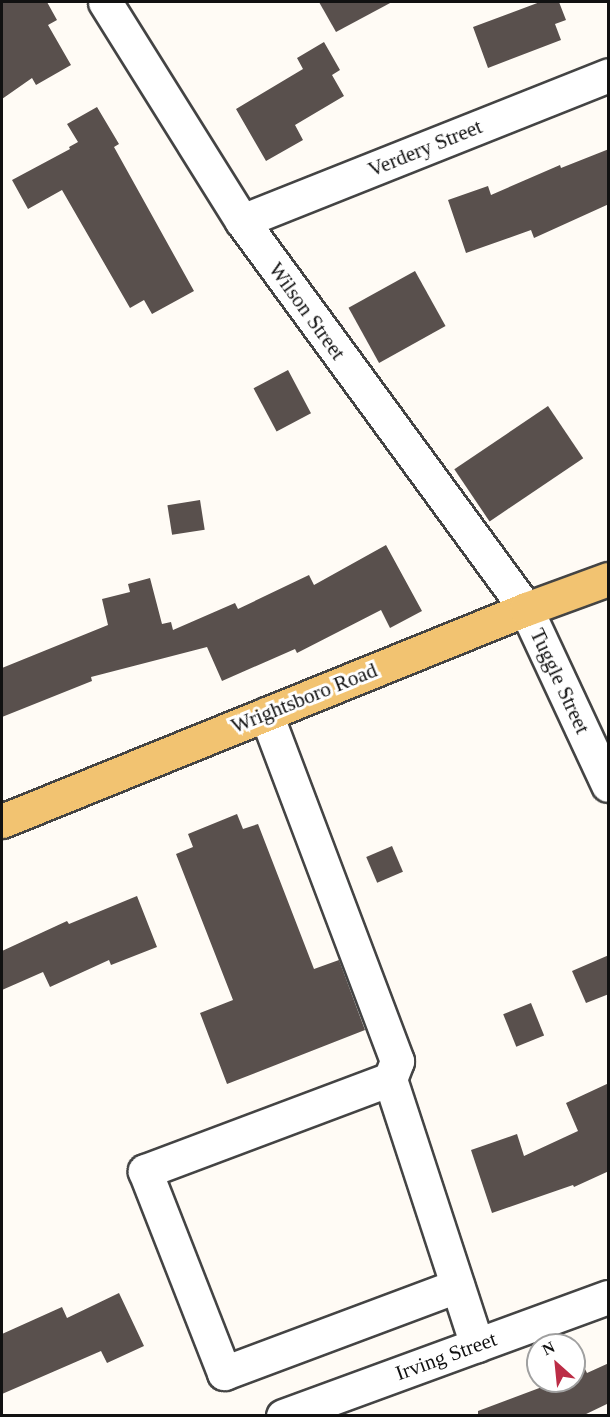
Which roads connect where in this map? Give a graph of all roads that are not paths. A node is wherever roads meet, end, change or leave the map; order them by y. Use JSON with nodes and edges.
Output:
{"nodes":[{"id":1,"x":105,"y":2,"type":"edge"},
{"id":2,"x":609,"y":75,"type":"edge"},
{"id":3,"x":242,"y":221,"type":"junction"},
{"id":4,"x":609,"y":579,"type":"edge"},
{"id":5,"x":526,"y":609,"type":"junction"},
{"id":6,"x":266,"y":714,"type":"junction"},
{"id":7,"x":609,"y":785,"type":"edge"},
{"id":8,"x":2,"y":821,"type":"edge"},
{"id":9,"x":390,"y":1079,"type":"junction"},
{"id":10,"x":457,"y":1286,"type":"junction"},
{"id":11,"x":609,"y":1297,"type":"edge"},
{"id":12,"x":477,"y":1345,"type":"junction"},
{"id":13,"x":283,"y":1416,"type":"edge"}],
"edges":[{"from":1,"to":3,"type":"street","name":"Wilson Street"},
{"from":2,"to":3,"type":"street","name":"Verdery Street"},
{"from":3,"to":5,"type":"street","name":"Wilson Street"},
{"from":4,"to":5,"type":"main road","name":"Wrightsboro Road"},
{"from":5,"to":6,"type":"main road","name":"Wrightsboro Road"},
{"from":5,"to":7,"type":"street","name":"Tuggle Street"},
{"from":6,"to":8,"type":"main road","name":"Wrightsboro Road"},
{"from":6,"to":9,"type":"street"},
{"from":9,"to":10,"type":"street"},
{"from":9,"to":10,"type":"street"},
{"from":10,"to":12,"type":"street"},
{"from":11,"to":12,"type":"street","name":"Irving Street"},
{"from":12,"to":13,"type":"street","name":"Irving Street"}]}
